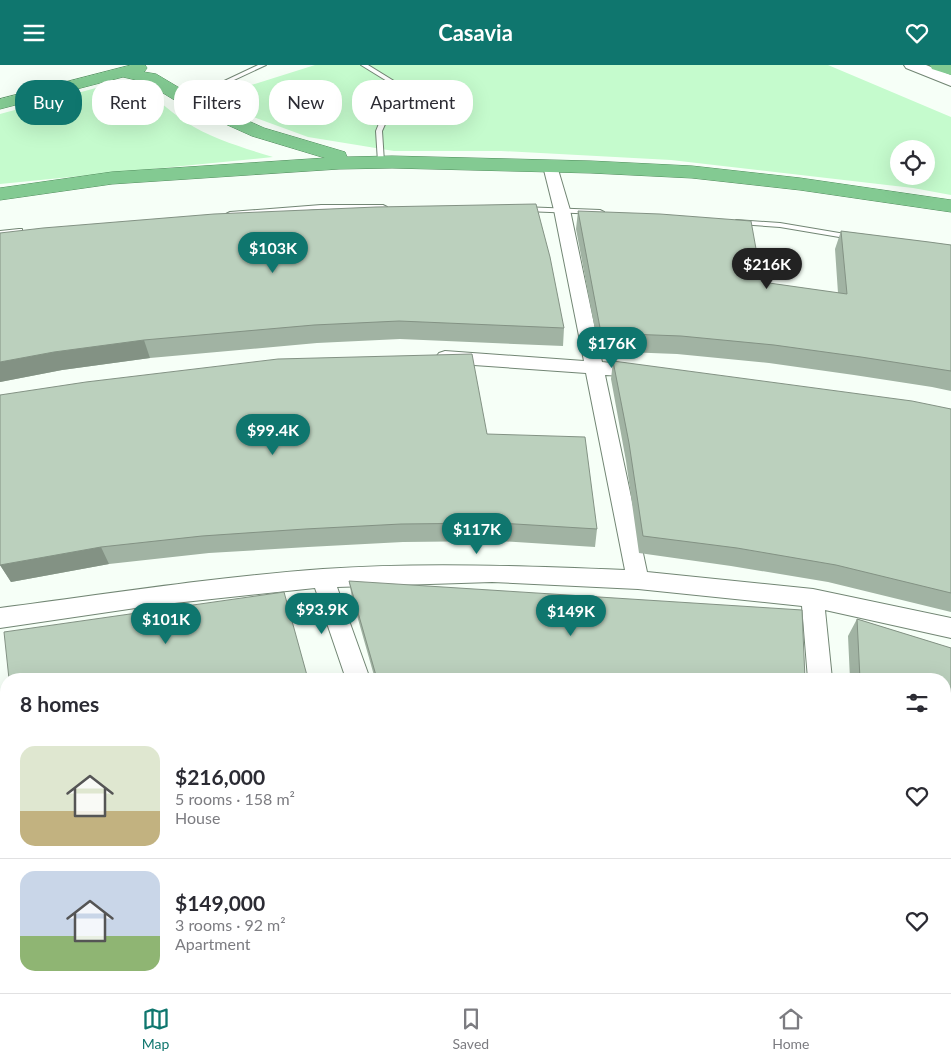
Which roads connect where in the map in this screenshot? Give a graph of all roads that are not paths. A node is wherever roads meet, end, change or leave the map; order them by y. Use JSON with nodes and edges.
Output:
{"nodes":[{"id":1,"x":151,"y":65,"type":"edge"},
{"id":2,"x":264,"y":65,"type":"edge"},
{"id":3,"x":364,"y":65,"type":"edge"},
{"id":4,"x":912,"y":65,"type":"edge"},
{"id":5,"x":938,"y":65,"type":"edge"},
{"id":6,"x":118,"y":69,"type":"edge"},
{"id":7,"x":951,"y":70,"type":"edge"},
{"id":8,"x":231,"y":80,"type":"edge"},
{"id":9,"x":951,"y":81,"type":"edge"},
{"id":10,"x":174,"y":92,"type":"edge"},
{"id":11,"x":0,"y":95,"type":"edge"},
{"id":12,"x":0,"y":104,"type":"edge"},
{"id":13,"x":242,"y":125,"type":"edge"},
{"id":14,"x":381,"y":162,"type":"junction"},
{"id":15,"x":362,"y":163,"type":"junction"},
{"id":16,"x":550,"y":166,"type":"junction"},
{"id":17,"x":0,"y":194,"type":"edge"},
{"id":18,"x":951,"y":206,"type":"edge"},
{"id":19,"x":388,"y":207,"type":"edge"},
{"id":20,"x":514,"y":209,"type":"edge"},
{"id":21,"x":562,"y":210,"type":"junction"},
{"id":22,"x":612,"y":213,"type":"edge"},
{"id":23,"x":224,"y":215,"type":"edge"},
{"id":24,"x":731,"y":222,"type":"edge"},
{"id":25,"x":29,"y":231,"type":"edge"},
{"id":26,"x":0,"y":233,"type":"edge"},
{"id":27,"x":856,"y":238,"type":"edge"},
{"id":28,"x":426,"y":357,"type":"edge"},
{"id":29,"x":594,"y":366,"type":"junction"},
{"id":30,"x":661,"y":372,"type":"edge"},
{"id":31,"x":323,"y":578,"type":"junction"},
{"id":32,"x":638,"y":580,"type":"junction"},
{"id":33,"x":813,"y":598,"type":"junction"},
{"id":34,"x":0,"y":618,"type":"edge"},
{"id":35,"x":951,"y":628,"type":"edge"},
{"id":36,"x":356,"y":673,"type":"edge"},
{"id":37,"x":819,"y":673,"type":"edge"}],
"edges":[{"from":1,"to":6,"type":"highway"},
{"from":2,"to":8,"type":"lane"},
{"from":3,"to":14,"type":"lane"},
{"from":4,"to":9,"type":"street"},
{"from":5,"to":7,"type":"highway"},
{"from":6,"to":10,"type":"highway"},
{"from":6,"to":11,"type":"highway"},
{"from":6,"to":12,"type":"highway"},
{"from":13,"to":15,"type":"highway"},
{"from":14,"to":15,"type":"highway"},
{"from":14,"to":16,"type":"highway"},
{"from":15,"to":17,"type":"highway"},
{"from":16,"to":18,"type":"highway"},
{"from":16,"to":21,"type":"street"},
{"from":19,"to":23,"type":"lane"},
{"from":20,"to":21,"type":"lane"},
{"from":21,"to":22,"type":"lane"},
{"from":21,"to":29,"type":"street"},
{"from":24,"to":27,"type":"lane"},
{"from":25,"to":26,"type":"lane"},
{"from":28,"to":29,"type":"street"},
{"from":29,"to":30,"type":"street"},
{"from":29,"to":32,"type":"street"},
{"from":31,"to":32,"type":"street"},
{"from":31,"to":34,"type":"street"},
{"from":31,"to":36,"type":"street"},
{"from":32,"to":33,"type":"street"},
{"from":33,"to":35,"type":"street"},
{"from":33,"to":37,"type":"street"}]}
